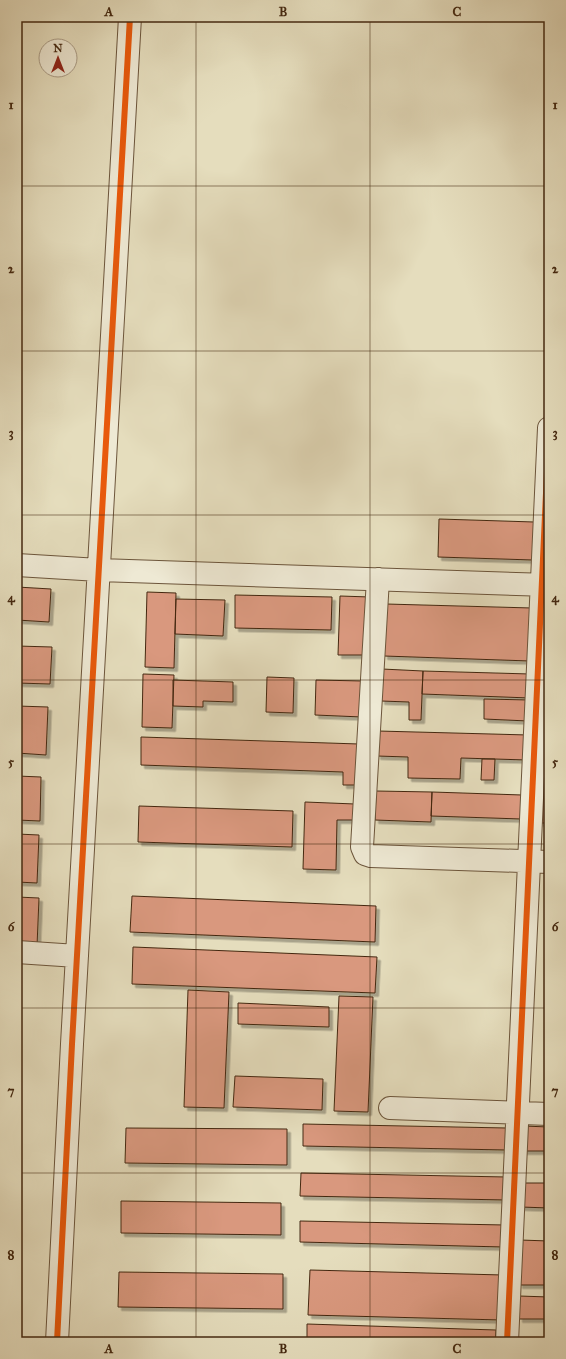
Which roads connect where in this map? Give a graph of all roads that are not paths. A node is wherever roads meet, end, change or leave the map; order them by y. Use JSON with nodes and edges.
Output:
{"nodes":[{"id":1,"x":130,"y":17,"type":"edge"},
{"id":2,"x":549,"y":428,"type":"edge"},
{"id":3,"x":17,"y":565,"type":"edge"},
{"id":4,"x":99,"y":570,"type":"junction"},
{"id":5,"x":378,"y":579,"type":"junction"},
{"id":6,"x":545,"y":585,"type":"edge"},
{"id":7,"x":539,"y":861,"type":"edge"},
{"id":8,"x":17,"y":952,"type":"edge"},
{"id":9,"x":77,"y":956,"type":"junction"},
{"id":10,"x":390,"y":1108,"type":"dead end"},
{"id":11,"x":517,"y":1113,"type":"junction"},
{"id":12,"x":549,"y":1114,"type":"edge"},
{"id":13,"x":57,"y":1342,"type":"edge"},
{"id":14,"x":507,"y":1342,"type":"edge"}],
"edges":[{"from":1,"to":4,"type":"street"},
{"from":2,"to":6,"type":"street"},
{"from":3,"to":4,"type":"street"},
{"from":4,"to":5,"type":"street"},
{"from":4,"to":9,"type":"street"},
{"from":5,"to":6,"type":"street"},
{"from":5,"to":7,"type":"street"},
{"from":6,"to":7,"type":"street"},
{"from":7,"to":11,"type":"street"},
{"from":8,"to":9,"type":"street"},
{"from":9,"to":13,"type":"street"},
{"from":10,"to":11,"type":"street"},
{"from":11,"to":12,"type":"street"},
{"from":11,"to":14,"type":"street"}]}
